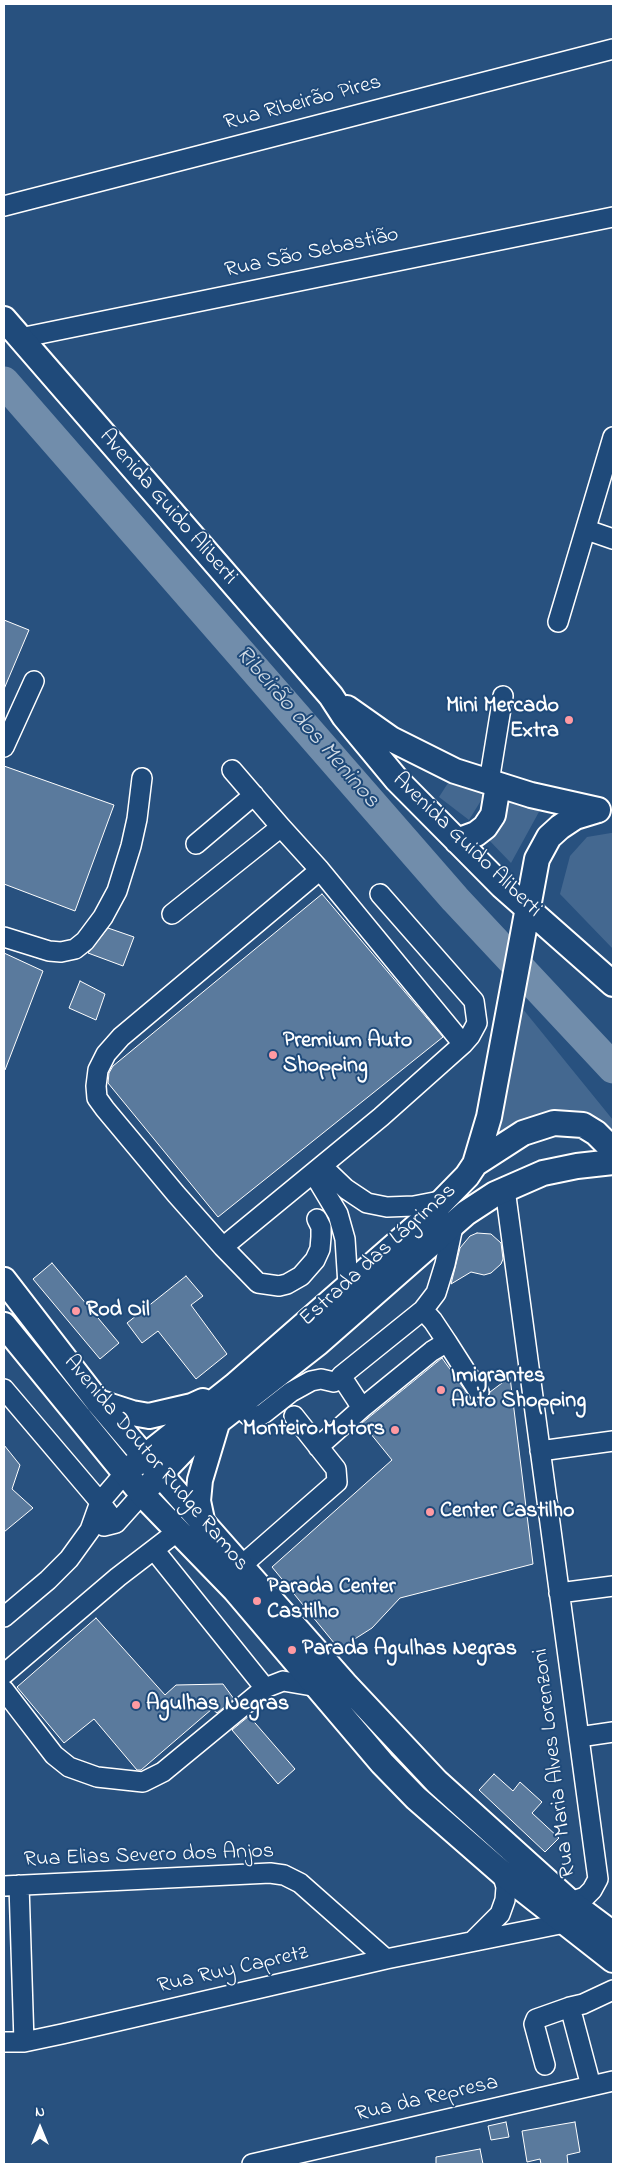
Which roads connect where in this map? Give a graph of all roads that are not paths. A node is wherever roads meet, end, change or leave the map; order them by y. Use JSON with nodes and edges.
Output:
{"nodes":[{"id":1,"x":613,"y":49,"type":"edge"},
{"id":2,"x":4,"y":206,"type":"edge"},
{"id":3,"x":613,"y":216,"type":"edge"},
{"id":4,"x":4,"y":319,"type":"edge"},
{"id":5,"x":20,"y":338,"type":"junction"},
{"id":6,"x":613,"y":437,"type":"edge"},
{"id":7,"x":587,"y":530,"type":"junction"},
{"id":8,"x":613,"y":539,"type":"edge"},
{"id":9,"x":558,"y":622,"type":"dead end"},
{"id":10,"x":34,"y":681,"type":"dead end"},
{"id":11,"x":331,"y":696,"type":"junction"},
{"id":12,"x":503,"y":696,"type":"dead end"},
{"id":13,"x":4,"y":747,"type":"edge"},
{"id":14,"x":232,"y":770,"type":"dead end"},
{"id":15,"x":142,"y":778,"type":"dead end"},
{"id":16,"x":494,"y":783,"type":"junction"},
{"id":17,"x":254,"y":795,"type":"junction"},
{"id":18,"x":606,"y":812,"type":"edge"},
{"id":19,"x":281,"y":827,"type":"junction"},
{"id":20,"x":457,"y":840,"type":"junction"},
{"id":21,"x":196,"y":844,"type":"dead end"},
{"id":22,"x":320,"y":870,"type":"junction"},
{"id":23,"x":380,"y":894,"type":"dead end"},
{"id":24,"x":527,"y":907,"type":"junction"},
{"id":25,"x":172,"y":914,"type":"dead end"},
{"id":26,"x":4,"y":937,"type":"edge"},
{"id":27,"x":613,"y":984,"type":"edge"},
{"id":28,"x":463,"y":1044,"type":"junction"},
{"id":29,"x":613,"y":1150,"type":"edge"},
{"id":30,"x":613,"y":1162,"type":"edge"},
{"id":31,"x":475,"y":1164,"type":"junction"},
{"id":32,"x":318,"y":1171,"type":"junction"},
{"id":33,"x":505,"y":1189,"type":"junction"},
{"id":34,"x":445,"y":1200,"type":"junction"},
{"id":35,"x":317,"y":1220,"type":"dead end"},
{"id":36,"x":454,"y":1222,"type":"junction"},
{"id":37,"x":223,"y":1247,"type":"junction"},
{"id":38,"x":4,"y":1280,"type":"edge"},
{"id":39,"x":348,"y":1285,"type":"junction"},
{"id":40,"x":423,"y":1310,"type":"junction"},
{"id":41,"x":4,"y":1325,"type":"edge"},
{"id":42,"x":446,"y":1342,"type":"junction"},
{"id":43,"x":334,"y":1382,"type":"dead end"},
{"id":44,"x":4,"y":1389,"type":"edge"},
{"id":45,"x":478,"y":1392,"type":"dead end"},
{"id":46,"x":236,"y":1396,"type":"junction"},
{"id":47,"x":98,"y":1402,"type":"junction"},
{"id":48,"x":362,"y":1408,"type":"junction"},
{"id":49,"x":294,"y":1416,"type":"dead end"},
{"id":50,"x":218,"y":1420,"type":"junction"},
{"id":51,"x":613,"y":1440,"type":"edge"},
{"id":52,"x":318,"y":1447,"type":"junction"},
{"id":53,"x":540,"y":1451,"type":"junction"},
{"id":54,"x":144,"y":1456,"type":"junction"},
{"id":55,"x":160,"y":1473,"type":"junction"},
{"id":56,"x":124,"y":1474,"type":"junction"},
{"id":57,"x":142,"y":1494,"type":"junction"},
{"id":58,"x":100,"y":1502,"type":"junction"},
{"id":59,"x":202,"y":1520,"type":"junction"},
{"id":60,"x":116,"y":1523,"type":"junction"},
{"id":61,"x":90,"y":1530,"type":"junction"},
{"id":62,"x":178,"y":1532,"type":"junction"},
{"id":63,"x":155,"y":1551,"type":"junction"},
{"id":64,"x":249,"y":1559,"type":"dead end"},
{"id":65,"x":613,"y":1586,"type":"edge"},
{"id":66,"x":559,"y":1593,"type":"junction"},
{"id":67,"x":4,"y":1617,"type":"edge"},
{"id":68,"x":292,"y":1657,"type":"junction"},
{"id":69,"x":4,"y":1674,"type":"edge"},
{"id":70,"x":283,"y":1681,"type":"junction"},
{"id":71,"x":318,"y":1687,"type":"junction"},
{"id":72,"x":265,"y":1688,"type":"junction"},
{"id":73,"x":4,"y":1690,"type":"edge"},
{"id":74,"x":613,"y":1732,"type":"edge"},
{"id":75,"x":578,"y":1737,"type":"junction"},
{"id":76,"x":502,"y":1873,"type":"junction"},
{"id":77,"x":606,"y":1878,"type":"edge"},
{"id":78,"x":11,"y":1885,"type":"edge"},
{"id":79,"x":568,"y":1912,"type":"junction"},
{"id":80,"x":613,"y":1934,"type":"edge"},
{"id":81,"x":473,"y":1941,"type":"junction"},
{"id":82,"x":386,"y":1959,"type":"junction"},
{"id":83,"x":613,"y":1960,"type":"edge"},
{"id":84,"x":613,"y":1990,"type":"edge"},
{"id":85,"x":570,"y":2007,"type":"junction"},
{"id":86,"x":4,"y":2042,"type":"edge"},
{"id":87,"x":24,"y":2042,"type":"junction"},
{"id":88,"x":545,"y":2065,"type":"dead end"},
{"id":89,"x":613,"y":2080,"type":"edge"},
{"id":90,"x":591,"y":2086,"type":"junction"},
{"id":91,"x":252,"y":2164,"type":"edge"}],
"edges":[{"from":1,"to":2,"type":"street","name":"Rua Ribeirão Pires"},
{"from":3,"to":5,"type":"street","name":"Rua São Sebastião"},
{"from":4,"to":5,"type":"main road","name":"Avenida Guido Aliberti"},
{"from":5,"to":11,"type":"main road","name":"Avenida Guido Aliberti"},
{"from":6,"to":7,"type":"street"},
{"from":7,"to":8,"type":"street"},
{"from":7,"to":9,"type":"street"},
{"from":10,"to":13,"type":"street"},
{"from":11,"to":16,"type":"main road","name":"Avenida Guido Aliberti"},
{"from":11,"to":20,"type":"main road","name":"Avenida Guido Aliberti"},
{"from":12,"to":16,"type":"street"},
{"from":14,"to":17,"type":"street"},
{"from":15,"to":26,"type":"street"},
{"from":16,"to":18,"type":"main road","name":"Avenida Guido Aliberti"},
{"from":16,"to":20,"type":"main road"},
{"from":17,"to":19,"type":"street"},
{"from":17,"to":21,"type":"street"},
{"from":18,"to":24,"type":"main road","name":"Estrada das Lágrimas"},
{"from":19,"to":22,"type":"street"},
{"from":19,"to":25,"type":"street"},
{"from":20,"to":24,"type":"main road","name":"Avenida Guido Aliberti"},
{"from":22,"to":28,"type":"street"},
{"from":22,"to":37,"type":"street"},
{"from":23,"to":28,"type":"street"},
{"from":24,"to":27,"type":"main road","name":"Avenida Guido Aliberti"},
{"from":24,"to":31,"type":"main road","name":"Estrada das Lágrimas"},
{"from":28,"to":32,"type":"street"},
{"from":29,"to":31,"type":"main road"},
{"from":30,"to":33,"type":"main road","name":"Estrada das Lágrimas"},
{"from":31,"to":34,"type":"main road","name":"Estrada das Lágrimas"},
{"from":32,"to":34,"type":"street"},
{"from":32,"to":37,"type":"street"},
{"from":32,"to":39,"type":"street"},
{"from":33,"to":36,"type":"main road","name":"Estrada das Lágrimas"},
{"from":33,"to":53,"type":"street","name":"Rua Maria Alves Lorenzoni"},
{"from":34,"to":39,"type":"main road","name":"Estrada das Lágrimas"},
{"from":35,"to":37,"type":"street"},
{"from":36,"to":40,"type":"street"},
{"from":36,"to":46,"type":"main road","name":"Estrada das Lágrimas"},
{"from":38,"to":47,"type":"main road","name":"Avenida Doutor Rudge Ramos"},
{"from":39,"to":46,"type":"main road","name":"Estrada das Lágrimas"},
{"from":40,"to":42,"type":"street"},
{"from":40,"to":48,"type":"street"},
{"from":41,"to":56,"type":"main road","name":"Avenida Doutor Rudge Ramos"},
{"from":42,"to":45,"type":"street"},
{"from":42,"to":48,"type":"street"},
{"from":43,"to":46,"type":"street"},
{"from":44,"to":58,"type":"street"},
{"from":46,"to":47,"type":"main road"},
{"from":46,"to":50,"type":"main road","name":"Estrada das Lágrimas"},
{"from":46,"to":54,"type":"main road","name":"Estrada das Lágrimas"},
{"from":47,"to":54,"type":"main road","name":"Avenida Doutor Rudge Ramos"},
{"from":48,"to":52,"type":"street"},
{"from":49,"to":52,"type":"street"},
{"from":50,"to":55,"type":"main road","name":"Estrada das Lágrimas"},
{"from":50,"to":59,"type":"main road"},
{"from":51,"to":53,"type":"street"},
{"from":52,"to":64,"type":"street"},
{"from":53,"to":66,"type":"street","name":"Rua Maria Alves Lorenzoni"},
{"from":54,"to":55,"type":"main road","name":"Avenida Doutor Rudge Ramos"},
{"from":54,"to":56,"type":"main road","name":"Estrada das Lágrimas"},
{"from":55,"to":57,"type":"main road","name":"Estrada das Lágrimas"},
{"from":55,"to":59,"type":"main road","name":"Avenida Doutor Rudge Ramos"},
{"from":56,"to":57,"type":"main road","name":"Avenida Doutor Rudge Ramos"},
{"from":56,"to":58,"type":"street"},
{"from":57,"to":60,"type":"street"},
{"from":57,"to":62,"type":"main road","name":"Avenida Doutor Rudge Ramos"},
{"from":58,"to":60,"type":"street"},
{"from":58,"to":61,"type":"street"},
{"from":59,"to":79,"type":"main road","name":"Avenida Doutor Rudge Ramos"},
{"from":60,"to":61,"type":"street"},
{"from":61,"to":67,"type":"street"},
{"from":62,"to":63,"type":"street"},
{"from":62,"to":68,"type":"main road","name":"Avenida Doutor Rudge Ramos"},
{"from":63,"to":69,"type":"street"},
{"from":63,"to":72,"type":"street"},
{"from":65,"to":66,"type":"street"},
{"from":66,"to":75,"type":"street","name":"Rua Maria Alves Lorenzoni"},
{"from":68,"to":70,"type":"street"},
{"from":68,"to":71,"type":"main road","name":"Avenida Doutor Rudge Ramos"},
{"from":70,"to":71,"type":"street"},
{"from":70,"to":72,"type":"street"},
{"from":71,"to":76,"type":"main road","name":"Avenida Doutor Rudge Ramos"},
{"from":72,"to":73,"type":"street"},
{"from":74,"to":75,"type":"street"},
{"from":75,"to":77,"type":"street","name":"Rua Maria Alves Lorenzoni"},
{"from":76,"to":79,"type":"main road","name":"Avenida Doutor Rudge Ramos"},
{"from":76,"to":81,"type":"street"},
{"from":77,"to":79,"type":"street","name":"Rua Maria Alves Lorenzoni"},
{"from":78,"to":82,"type":"street","name":"Rua Elias Severo dos Anjos"},
{"from":78,"to":87,"type":"street"},
{"from":79,"to":80,"type":"main road","name":"Avenida Doutor Rudge Ramos"},
{"from":79,"to":81,"type":"street","name":"Rua Ruy Capretz"},
{"from":79,"to":83,"type":"main road","name":"Avenida Doutor Rudge Ramos"},
{"from":81,"to":82,"type":"street","name":"Rua Ruy Capretz"},
{"from":82,"to":87,"type":"street","name":"Rua Ruy Capretz"},
{"from":84,"to":85,"type":"street"},
{"from":85,"to":88,"type":"street"},
{"from":85,"to":90,"type":"street"},
{"from":86,"to":87,"type":"street","name":"Rua Ruy Capretz"},
{"from":89,"to":90,"type":"street","name":"Rua da Represa"},
{"from":90,"to":91,"type":"street","name":"Rua da Represa"}]}
